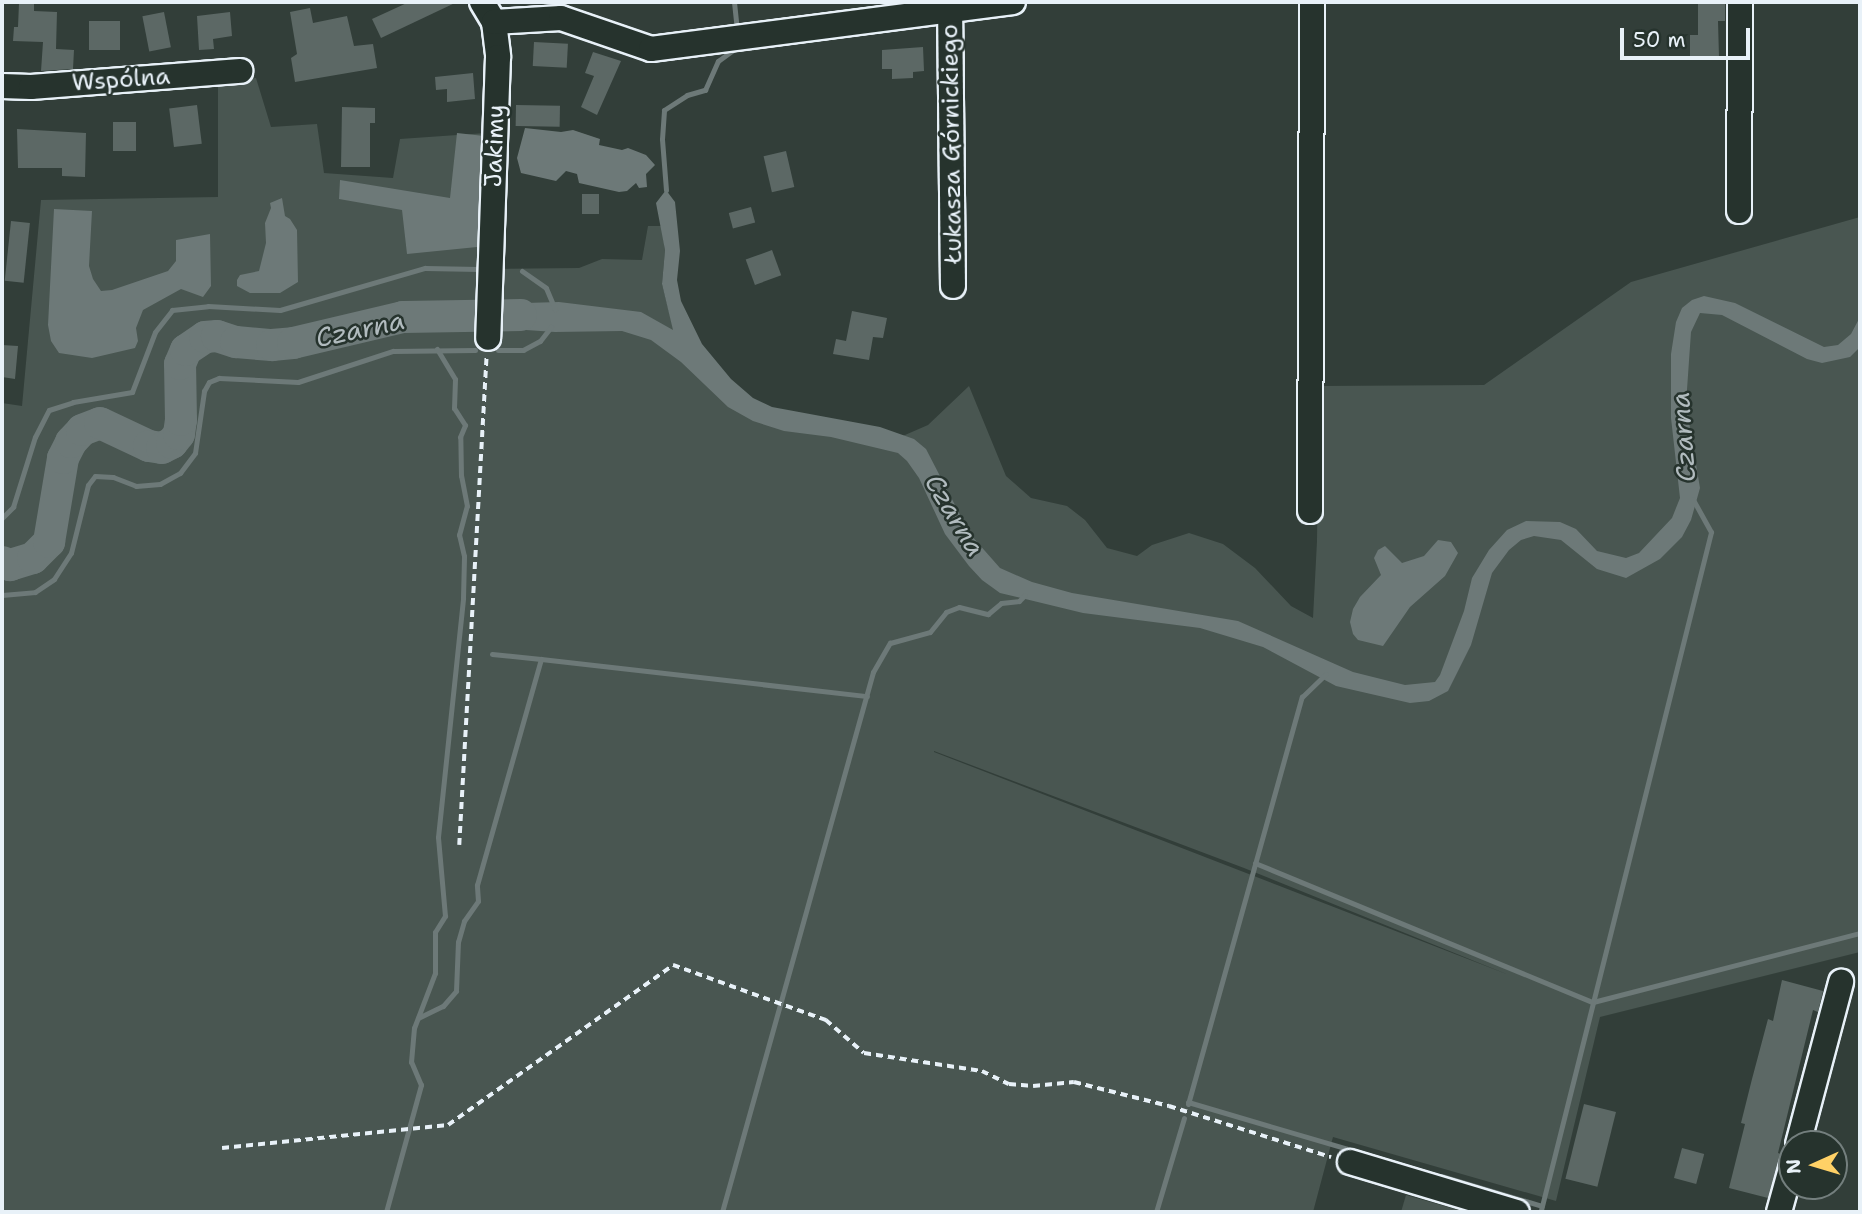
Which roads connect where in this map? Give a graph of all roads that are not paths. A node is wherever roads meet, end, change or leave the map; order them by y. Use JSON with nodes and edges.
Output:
{"nodes":[{"id":1,"x":1013,"y":2,"type":"edge"},
{"id":2,"x":1312,"y":2,"type":"edge"},
{"id":3,"x":1740,"y":2,"type":"edge"},
{"id":4,"x":950,"y":6,"type":"edge"},
{"id":5,"x":488,"y":12,"type":"edge"},
{"id":6,"x":240,"y":71,"type":"dead end"},
{"id":7,"x":2,"y":86,"type":"edge"},
{"id":8,"x":1739,"y":211,"type":"dead end"},
{"id":9,"x":953,"y":286,"type":"dead end"},
{"id":10,"x":488,"y":338,"type":"road end"},
{"id":11,"x":1310,"y":512,"type":"dead end"},
{"id":12,"x":1841,"y":982,"type":"dead end"},
{"id":13,"x":1802,"y":1130,"type":"edge"},
{"id":14,"x":1350,"y":1163,"type":"road end"},
{"id":15,"x":1517,"y":1212,"type":"edge"}],
"edges":[{"from":1,"to":4,"type":"street"},
{"from":2,"to":11,"type":"street"},
{"from":3,"to":8,"type":"street"},
{"from":4,"to":5,"type":"street"},
{"from":4,"to":9,"type":"street","name":"Łukasza Górnickiego"},
{"from":5,"to":10,"type":"street","name":"Jakimy"},
{"from":6,"to":7,"type":"street","name":"Wspólna"},
{"from":12,"to":13,"type":"street"},
{"from":14,"to":15,"type":"street"}]}
